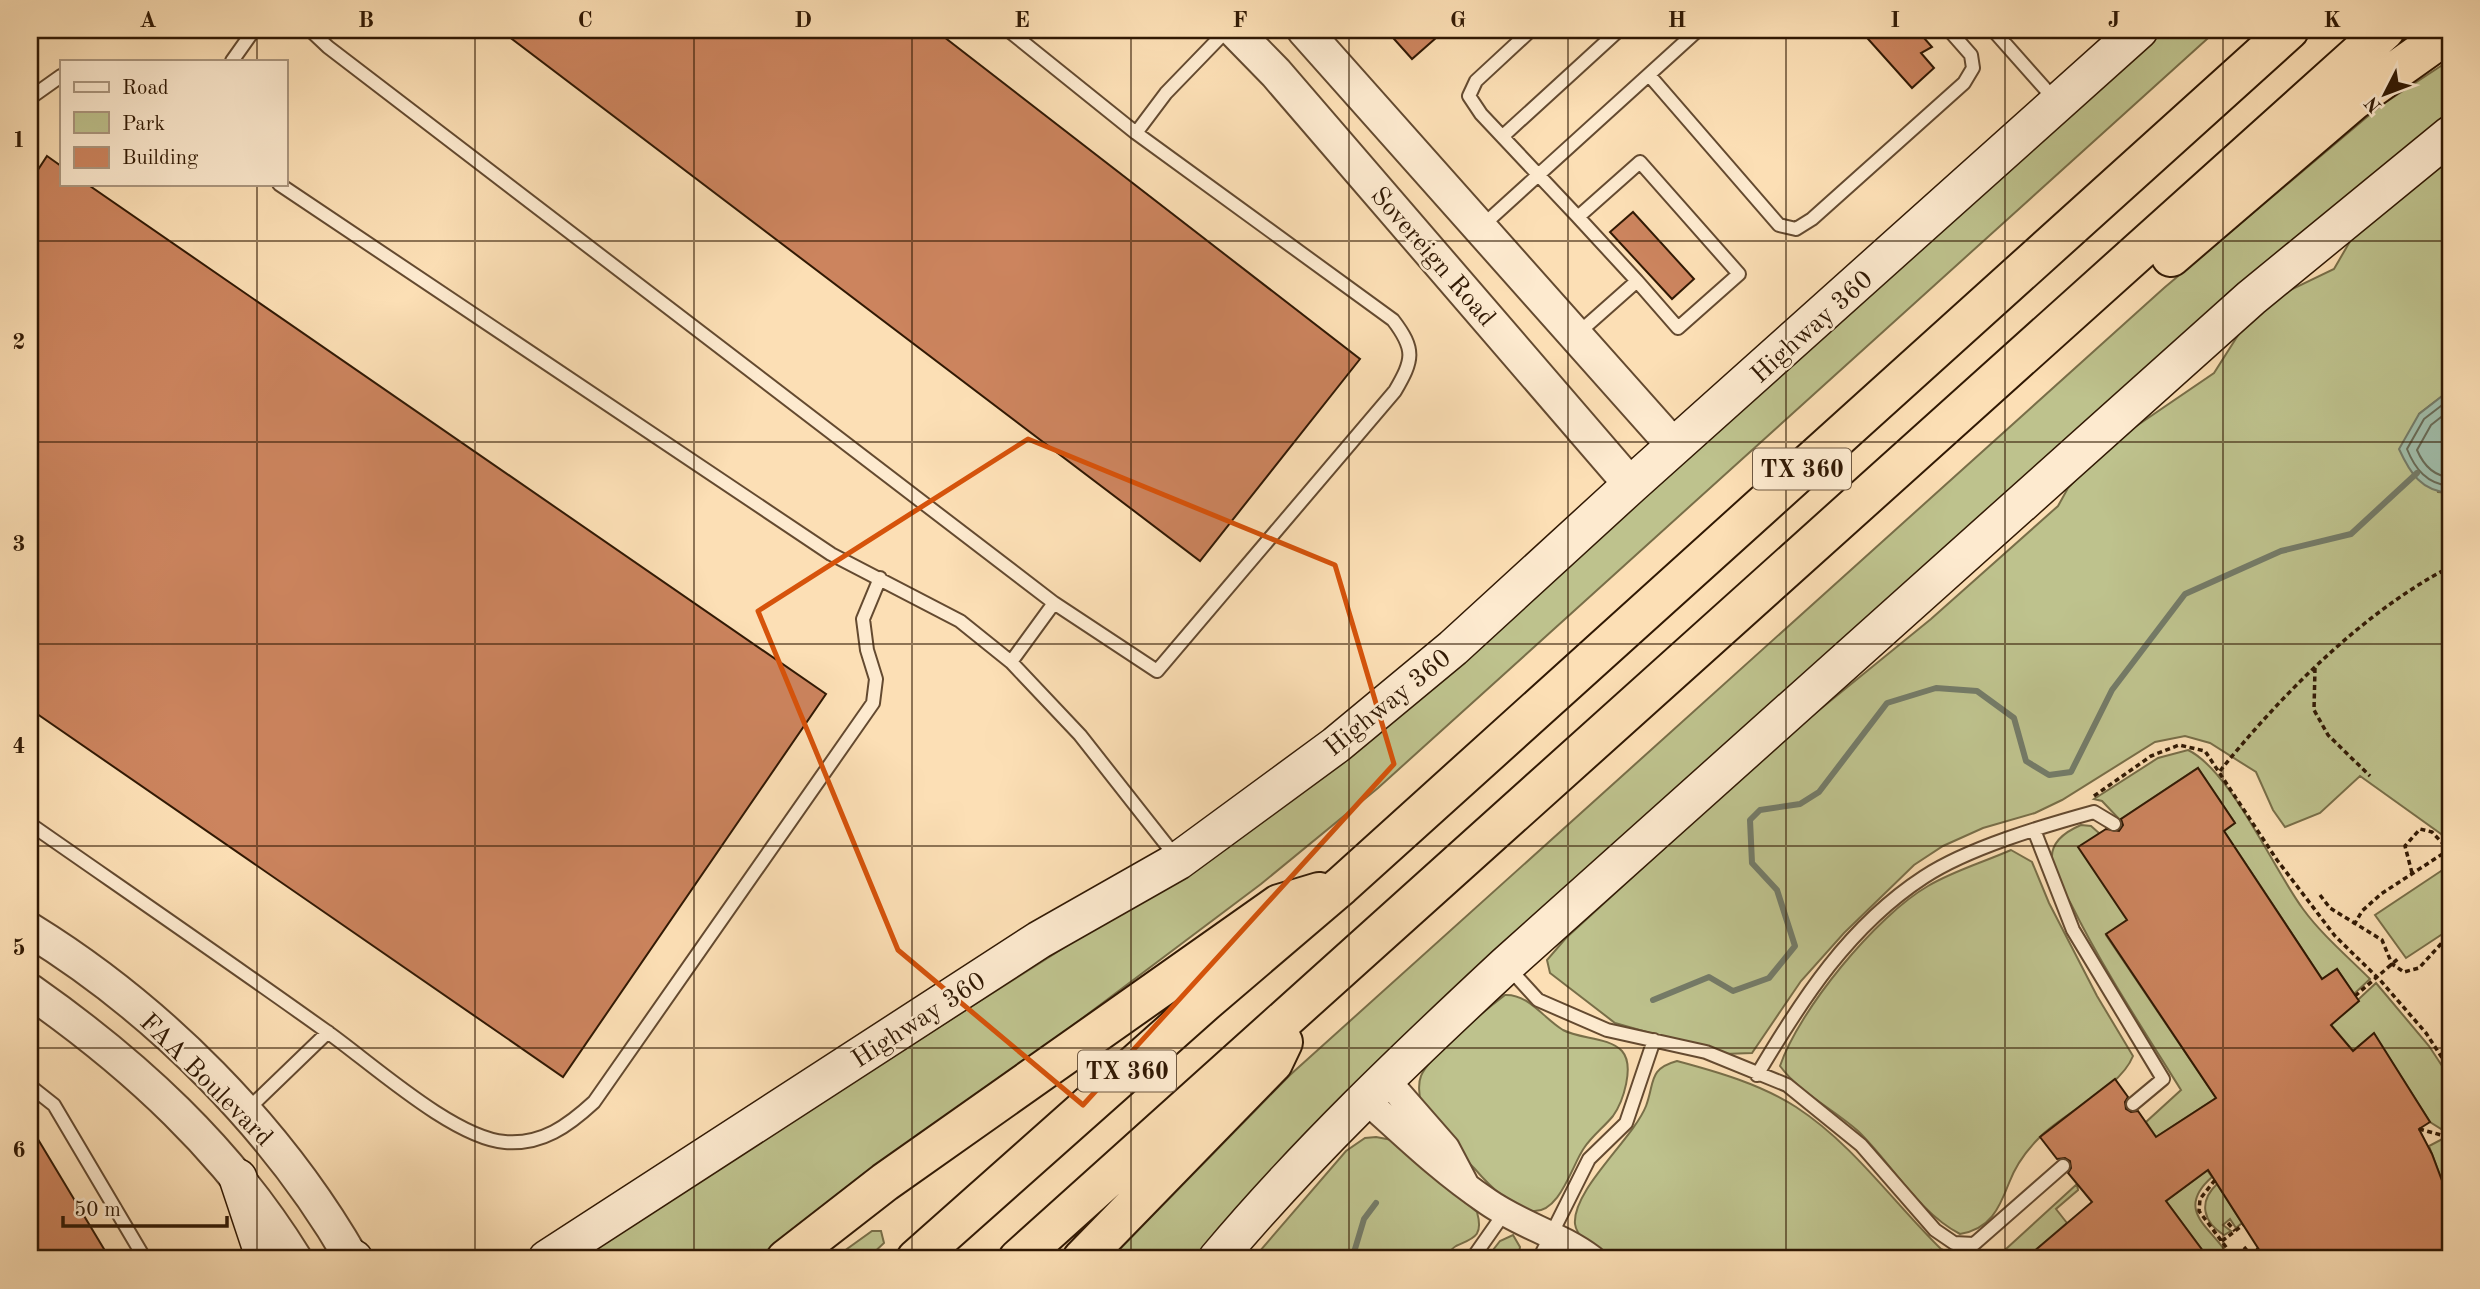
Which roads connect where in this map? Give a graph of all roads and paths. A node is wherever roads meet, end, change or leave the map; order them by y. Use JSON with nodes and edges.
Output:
{"nodes":[{"id":1,"x":254,"y":30,"type":"edge"},
{"id":2,"x":310,"y":30,"type":"edge"},
{"id":3,"x":1008,"y":30,"type":"edge"},
{"id":4,"x":1227,"y":30,"type":"edge"},
{"id":5,"x":1234,"y":30,"type":"edge"},
{"id":6,"x":1304,"y":30,"type":"edge"},
{"id":7,"x":1531,"y":30,"type":"edge"},
{"id":8,"x":1619,"y":30,"type":"edge"},
{"id":9,"x":1698,"y":30,"type":"edge"},
{"id":10,"x":1949,"y":30,"type":"edge"},
{"id":11,"x":2139,"y":30,"type":"edge"},
{"id":12,"x":2385,"y":30,"type":"edge"},
{"id":13,"x":2450,"y":32,"type":"edge"},
{"id":14,"x":2001,"y":33,"type":"edge"},
{"id":15,"x":2273,"y":37,"type":"edge"},
{"id":16,"x":233,"y":60,"type":"edge"},
{"id":17,"x":1649,"y":75,"type":"junction"},
{"id":18,"x":60,"y":77,"type":"edge"},
{"id":19,"x":30,"y":98,"type":"edge"},
{"id":20,"x":2059,"y":103,"type":"junction"},
{"id":21,"x":1136,"y":133,"type":"junction"},
{"id":22,"x":2450,"y":135,"type":"edge"},
{"id":23,"x":1503,"y":136,"type":"junction"},
{"id":24,"x":1539,"y":174,"type":"junction"},
{"id":25,"x":282,"y":186,"type":"edge"},
{"id":26,"x":1577,"y":217,"type":"junction"},
{"id":27,"x":1480,"y":228,"type":"junction"},
{"id":28,"x":2118,"y":271,"type":"junction"},
{"id":29,"x":1637,"y":281,"type":"junction"},
{"id":30,"x":1576,"y":336,"type":"junction"},
{"id":31,"x":1674,"y":446,"type":"junction"},
{"id":32,"x":1631,"y":485,"type":"junction"},
{"id":33,"x":2450,"y":567,"type":"edge"},
{"id":34,"x":880,"y":578,"type":"junction"},
{"id":35,"x":1054,"y":603,"type":"junction"},
{"id":36,"x":1011,"y":662,"type":"junction"},
{"id":37,"x":2315,"y":666,"type":"junction"},
{"id":38,"x":2220,"y":771,"type":"junction"},
{"id":39,"x":2370,"y":776,"type":"dead end"},
{"id":40,"x":2077,"y":817,"type":"junction"},
{"id":41,"x":30,"y":824,"type":"edge"},
{"id":42,"x":2114,"y":824,"type":"dead end"},
{"id":43,"x":2034,"y":830,"type":"junction"},
{"id":44,"x":2449,"y":849,"type":"edge"},
{"id":45,"x":1178,"y":860,"type":"junction"},
{"id":46,"x":2412,"y":873,"type":"junction"},
{"id":47,"x":1341,"y":886,"type":"junction"},
{"id":48,"x":2320,"y":895,"type":"dead end"},
{"id":49,"x":2354,"y":925,"type":"junction"},
{"id":50,"x":2450,"y":934,"type":"edge"},
{"id":51,"x":35,"y":943,"type":"edge"},
{"id":52,"x":2400,"y":957,"type":"dead end"},
{"id":53,"x":2392,"y":964,"type":"junction"},
{"id":54,"x":1506,"y":965,"type":"junction"},
{"id":55,"x":2377,"y":977,"type":"junction"},
{"id":56,"x":30,"y":991,"type":"edge"},
{"id":57,"x":2355,"y":996,"type":"dead end"},
{"id":58,"x":1302,"y":1002,"type":"junction"},
{"id":59,"x":328,"y":1032,"type":"junction"},
{"id":60,"x":1654,"y":1041,"type":"junction"},
{"id":61,"x":2450,"y":1070,"type":"edge"},
{"id":62,"x":1757,"y":1075,"type":"junction"},
{"id":63,"x":30,"y":1086,"type":"edge"},
{"id":64,"x":1374,"y":1088,"type":"junction"},
{"id":65,"x":2133,"y":1104,"type":"dead end"},
{"id":66,"x":245,"y":1112,"type":"junction"},
{"id":67,"x":2418,"y":1129,"type":"dead end"},
{"id":68,"x":2450,"y":1133,"type":"edge"},
{"id":69,"x":2063,"y":1166,"type":"dead end"},
{"id":70,"x":237,"y":1178,"type":"junction"},
{"id":71,"x":2215,"y":1180,"type":"dead end"},
{"id":72,"x":1505,"y":1212,"type":"junction"},
{"id":73,"x":2228,"y":1223,"type":"dead end"},
{"id":74,"x":2243,"y":1225,"type":"dead end"},
{"id":75,"x":2235,"y":1231,"type":"junction"},
{"id":76,"x":1550,"y":1234,"type":"junction"},
{"id":77,"x":2222,"y":1241,"type":"junction"},
{"id":78,"x":2244,"y":1247,"type":"dead end"},
{"id":79,"x":2259,"y":1249,"type":"dead end"},
{"id":80,"x":2250,"y":1254,"type":"junction"},
{"id":81,"x":352,"y":1258,"type":"edge"},
{"id":82,"x":145,"y":1259,"type":"edge"},
{"id":83,"x":265,"y":1259,"type":"edge"},
{"id":84,"x":295,"y":1259,"type":"edge"},
{"id":85,"x":547,"y":1259,"type":"edge"},
{"id":86,"x":786,"y":1259,"type":"edge"},
{"id":87,"x":916,"y":1259,"type":"edge"},
{"id":88,"x":1018,"y":1259,"type":"edge"},
{"id":89,"x":1082,"y":1259,"type":"edge"},
{"id":90,"x":1217,"y":1259,"type":"edge"},
{"id":91,"x":1472,"y":1259,"type":"edge"},
{"id":92,"x":1539,"y":1259,"type":"edge"},
{"id":93,"x":1592,"y":1259,"type":"edge"},
{"id":94,"x":2235,"y":1259,"type":"edge"},
{"id":95,"x":2243,"y":1259,"type":"edge"},
{"id":96,"x":2253,"y":1259,"type":"edge"}],
"edges":[{"from":1,"to":16,"type":"lane"},
{"from":2,"to":35,"type":"lane"},
{"from":3,"to":21,"type":"lane"},
{"from":4,"to":21,"type":"lane"},
{"from":5,"to":32,"type":"street","name":"Sovereign Road"},
{"from":6,"to":27,"type":"street","name":"Sovereign Road"},
{"from":7,"to":23,"type":"lane"},
{"from":8,"to":23,"type":"lane"},
{"from":9,"to":17,"type":"lane"},
{"from":10,"to":17,"type":"lane"},
{"from":11,"to":20,"type":"main road","name":"Highway 360"},
{"from":12,"to":28,"type":"highway","number":"TX 360"},
{"from":13,"to":28,"type":"highway"},
{"from":14,"to":20,"type":"lane"},
{"from":15,"to":47,"type":"highway","number":"TX 360"},
{"from":17,"to":24,"type":"lane"},
{"from":18,"to":19,"type":"lane"},
{"from":20,"to":31,"type":"main road","name":"Highway 360"},
{"from":21,"to":35,"type":"lane"},
{"from":22,"to":54,"type":"main road"},
{"from":23,"to":24,"type":"lane"},
{"from":24,"to":26,"type":"lane"},
{"from":24,"to":27,"type":"lane"},
{"from":25,"to":34,"type":"lane"},
{"from":26,"to":29,"type":"lane"},
{"from":26,"to":29,"type":"lane"},
{"from":27,"to":30,"type":"street","name":"Sovereign Road"},
{"from":28,"to":58,"type":"highway","number":"TX 360"},
{"from":29,"to":30,"type":"lane"},
{"from":30,"to":31,"type":"street","name":"Sovereign Road"},
{"from":31,"to":32,"type":"main road","name":"Highway 360"},
{"from":32,"to":45,"type":"main road","name":"Highway 360"},
{"from":33,"to":37,"type":"path"},
{"from":34,"to":36,"type":"lane"},
{"from":34,"to":59,"type":"lane"},
{"from":35,"to":36,"type":"lane"},
{"from":36,"to":45,"type":"lane"},
{"from":37,"to":38,"type":"path"},
{"from":37,"to":39,"type":"path"},
{"from":38,"to":40,"type":"path"},
{"from":38,"to":55,"type":"path"},
{"from":40,"to":42,"type":"lane"},
{"from":40,"to":43,"type":"lane"},
{"from":41,"to":59,"type":"lane"},
{"from":43,"to":62,"type":"lane"},
{"from":43,"to":65,"type":"lane"},
{"from":44,"to":46,"type":"path"},
{"from":44,"to":46,"type":"path"},
{"from":45,"to":85,"type":"main road","name":"Highway 360"},
{"from":46,"to":49,"type":"path"},
{"from":47,"to":86,"type":"highway"},
{"from":47,"to":87,"type":"highway","number":"TX 360"},
{"from":48,"to":49,"type":"path"},
{"from":49,"to":53,"type":"path"},
{"from":50,"to":53,"type":"path"},
{"from":51,"to":66,"type":"street","name":"FAA Boulevard"},
{"from":52,"to":53,"type":"path"},
{"from":53,"to":55,"type":"path"},
{"from":54,"to":60,"type":"lane"},
{"from":54,"to":64,"type":"main road"},
{"from":55,"to":57,"type":"path"},
{"from":55,"to":61,"type":"path"},
{"from":56,"to":70,"type":"street","name":"FAA Boulevard"},
{"from":58,"to":88,"type":"highway","number":"TX 360"},
{"from":58,"to":89,"type":"highway"},
{"from":59,"to":66,"type":"lane"},
{"from":60,"to":62,"type":"lane"},
{"from":60,"to":76,"type":"lane"},
{"from":62,"to":69,"type":"lane"},
{"from":63,"to":82,"type":"lane"},
{"from":64,"to":72,"type":"street"},
{"from":64,"to":90,"type":"main road"},
{"from":66,"to":81,"type":"street","name":"FAA Boulevard"},
{"from":67,"to":68,"type":"path"},
{"from":70,"to":83,"type":"main road"},
{"from":70,"to":84,"type":"street","name":"FAA Boulevard"},
{"from":71,"to":77,"type":"path"},
{"from":72,"to":76,"type":"street"},
{"from":72,"to":91,"type":"lane"},
{"from":73,"to":75,"type":"path"},
{"from":74,"to":75,"type":"path"},
{"from":75,"to":77,"type":"path"},
{"from":76,"to":92,"type":"lane"},
{"from":76,"to":93,"type":"street"},
{"from":77,"to":94,"type":"path"},
{"from":78,"to":80,"type":"path"},
{"from":79,"to":80,"type":"path"},
{"from":80,"to":95,"type":"path"},
{"from":80,"to":96,"type":"path"}]}
